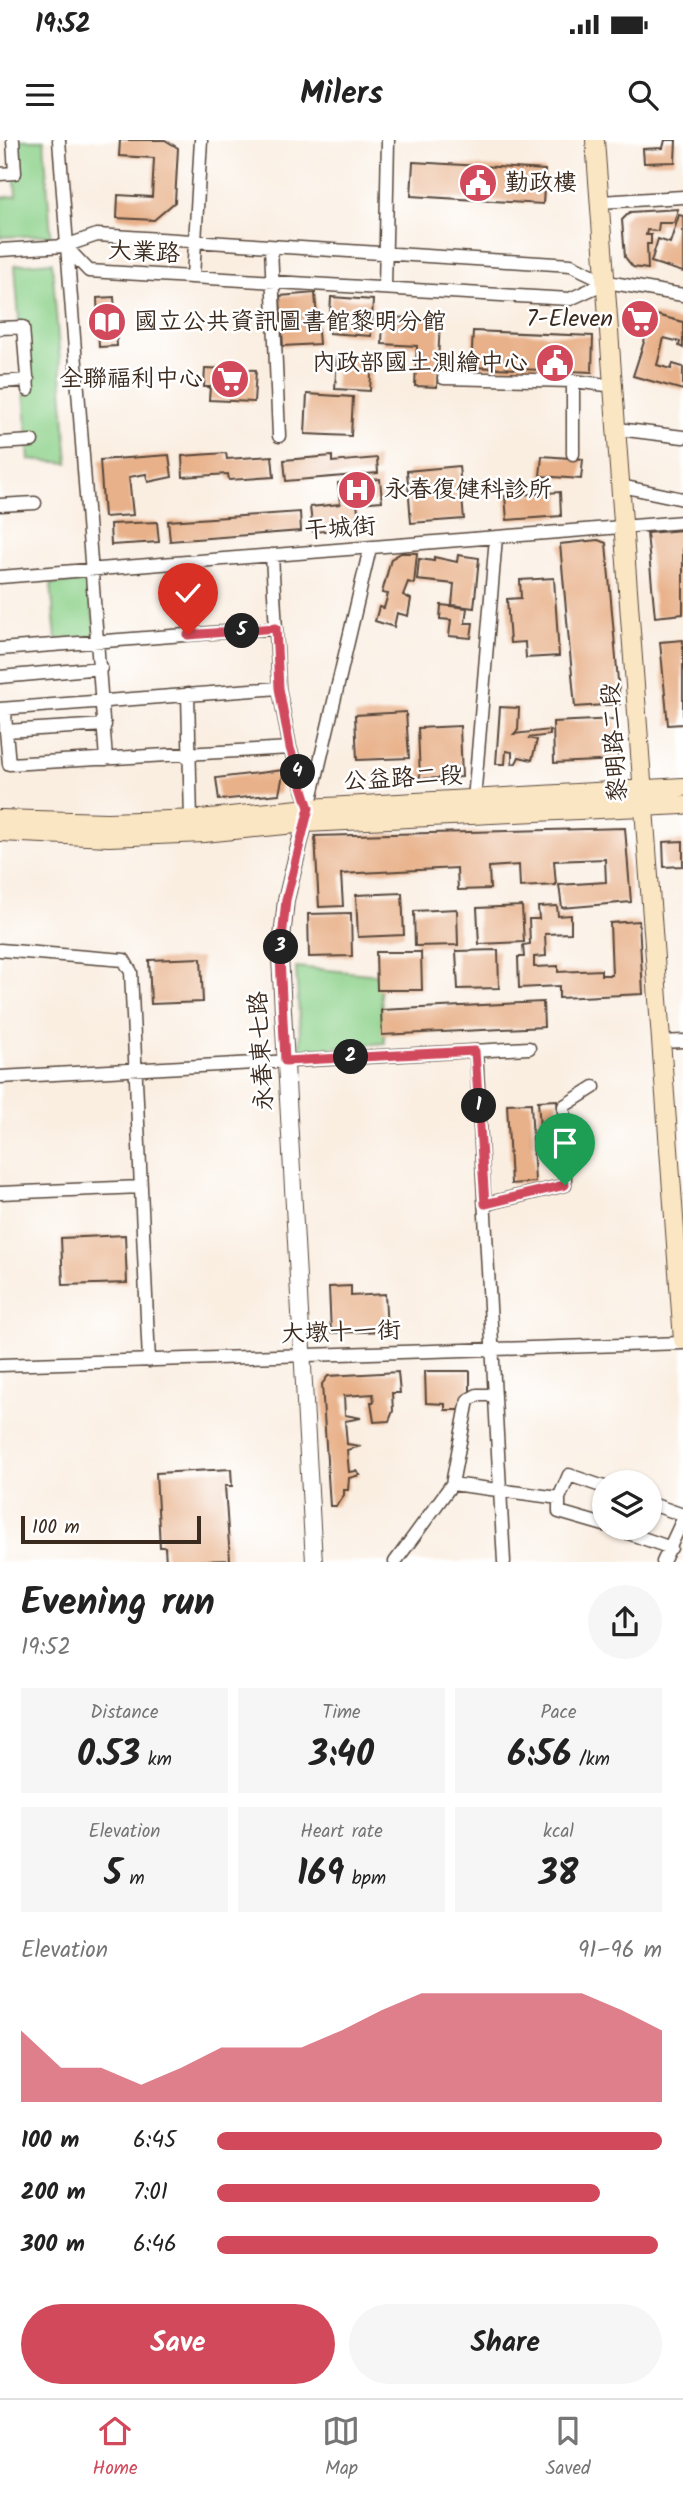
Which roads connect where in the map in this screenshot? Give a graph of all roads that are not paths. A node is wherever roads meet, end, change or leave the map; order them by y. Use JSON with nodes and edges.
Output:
{"nodes":[{"id":1,"x":13,"y":140,"type":"edge"},
{"id":2,"x":59,"y":140,"type":"edge"},
{"id":3,"x":201,"y":140,"type":"edge"},
{"id":4,"x":388,"y":140,"type":"edge"},
{"id":5,"x":595,"y":140,"type":"edge"},
{"id":6,"x":0,"y":174,"type":"edge"},
{"id":7,"x":683,"y":197,"type":"edge"},
{"id":8,"x":600,"y":202,"type":"junction"},
{"id":9,"x":195,"y":242,"type":"junction"},
{"id":10,"x":65,"y":246,"type":"junction"},
{"id":11,"x":271,"y":247,"type":"junction"},
{"id":12,"x":0,"y":250,"type":"edge"},
{"id":13,"x":386,"y":254,"type":"junction"},
{"id":14,"x":193,"y":277,"type":"junction"},
{"id":15,"x":272,"y":282,"type":"junction"},
{"id":16,"x":607,"y":282,"type":"junction"},
{"id":17,"x":385,"y":288,"type":"junction"},
{"id":18,"x":683,"y":295,"type":"edge"},
{"id":19,"x":0,"y":328,"type":"edge"},
{"id":20,"x":443,"y":378,"type":"dead end"},
{"id":21,"x":573,"y":381,"type":"junction"},
{"id":22,"x":0,"y":382,"type":"edge"},
{"id":23,"x":615,"y":386,"type":"junction"},
{"id":24,"x":618,"y":429,"type":"junction"},
{"id":25,"x":279,"y":436,"type":"dead end"},
{"id":26,"x":683,"y":437,"type":"edge"},
{"id":27,"x":32,"y":441,"type":"dead end"},
{"id":28,"x":0,"y":443,"type":"edge"},
{"id":29,"x":573,"y":454,"type":"dead end"},
{"id":30,"x":621,"y":486,"type":"junction"},
{"id":31,"x":683,"y":499,"type":"edge"},
{"id":32,"x":35,"y":503,"type":"dead end"},
{"id":33,"x":0,"y":505,"type":"edge"},
{"id":34,"x":683,"y":522,"type":"edge"},
{"id":35,"x":624,"y":527,"type":"junction"},
{"id":36,"x":496,"y":537,"type":"junction"},
{"id":37,"x":370,"y":548,"type":"junction"},
{"id":38,"x":272,"y":555,"type":"junction"},
{"id":39,"x":90,"y":569,"type":"junction"},
{"id":40,"x":0,"y":577,"type":"edge"},
{"id":41,"x":276,"y":628,"type":"junction"},
{"id":42,"x":100,"y":642,"type":"junction"},
{"id":43,"x":0,"y":649,"type":"edge"},
{"id":44,"x":101,"y":668,"type":"junction"},
{"id":45,"x":0,"y":677,"type":"edge"},
{"id":46,"x":279,"y":688,"type":"junction"},
{"id":47,"x":188,"y":694,"type":"junction"},
{"id":48,"x":103,"y":701,"type":"junction"},
{"id":49,"x":3,"y":709,"type":"edge"},
{"id":50,"x":105,"y":725,"type":"junction"},
{"id":51,"x":6,"y":731,"type":"junction"},
{"id":52,"x":290,"y":748,"type":"junction"},
{"id":53,"x":189,"y":753,"type":"junction"},
{"id":54,"x":106,"y":759,"type":"junction"},
{"id":55,"x":683,"y":787,"type":"edge"},
{"id":56,"x":644,"y":799,"type":"junction"},
{"id":57,"x":474,"y":800,"type":"junction"},
{"id":58,"x":683,"y":805,"type":"edge"},
{"id":59,"x":307,"y":815,"type":"junction"},
{"id":60,"x":0,"y":819,"type":"edge"},
{"id":61,"x":191,"y":820,"type":"junction"},
{"id":62,"x":0,"y":832,"type":"edge"},
{"id":63,"x":0,"y":950,"type":"edge"},
{"id":64,"x":683,"y":1041,"type":"edge"},
{"id":65,"x":661,"y":1042,"type":"junction"},
{"id":66,"x":529,"y":1048,"type":"dead end"},
{"id":67,"x":475,"y":1051,"type":"junction"},
{"id":68,"x":285,"y":1061,"type":"junction"},
{"id":69,"x":135,"y":1070,"type":"junction"},
{"id":70,"x":0,"y":1077,"type":"edge"},
{"id":71,"x":594,"y":1087,"type":"dead end"},
{"id":72,"x":141,"y":1187,"type":"junction"},
{"id":73,"x":0,"y":1194,"type":"edge"},
{"id":74,"x":485,"y":1204,"type":"junction"},
{"id":75,"x":683,"y":1341,"type":"edge"},
{"id":76,"x":492,"y":1349,"type":"junction"},
{"id":77,"x":301,"y":1355,"type":"junction"},
{"id":78,"x":149,"y":1361,"type":"junction"},
{"id":79,"x":0,"y":1365,"type":"edge"},
{"id":80,"x":495,"y":1395,"type":"junction"},
{"id":81,"x":592,"y":1483,"type":"edge"},
{"id":82,"x":452,"y":1484,"type":"junction"},
{"id":83,"x":500,"y":1489,"type":"junction"},
{"id":84,"x":559,"y":1498,"type":"junction"},
{"id":85,"x":662,"y":1508,"type":"edge"},
{"id":86,"x":683,"y":1517,"type":"edge"},
{"id":87,"x":592,"y":1522,"type":"edge"},
{"id":88,"x":648,"y":1540,"type":"edge"},
{"id":89,"x":671,"y":1548,"type":"junction"},
{"id":90,"x":314,"y":1562,"type":"edge"},
{"id":91,"x":395,"y":1562,"type":"edge"},
{"id":92,"x":504,"y":1562,"type":"edge"},
{"id":93,"x":663,"y":1562,"type":"edge"}],
"edges":[{"from":1,"to":6,"type":"street"},
{"from":2,"to":10,"type":"street"},
{"from":3,"to":9,"type":"street"},
{"from":4,"to":13,"type":"street"},
{"from":5,"to":8,"type":"main road","name":"黎明路二段"},
{"from":7,"to":8,"type":"street"},
{"from":8,"to":16,"type":"main road","name":"黎明路二段"},
{"from":9,"to":10,"type":"street","name":"大業路"},
{"from":9,"to":11,"type":"street","name":"大業路"},
{"from":9,"to":14,"type":"street"},
{"from":10,"to":12,"type":"street"},
{"from":10,"to":14,"type":"street","name":"大業路"},
{"from":10,"to":39,"type":"street"},
{"from":11,"to":13,"type":"street","name":"大業路"},
{"from":11,"to":15,"type":"street"},
{"from":13,"to":16,"type":"street","name":"大業路"},
{"from":13,"to":17,"type":"street"},
{"from":14,"to":15,"type":"street","name":"大業路"},
{"from":15,"to":17,"type":"street","name":"大業路"},
{"from":15,"to":25,"type":"street"},
{"from":16,"to":17,"type":"street","name":"大業路"},
{"from":16,"to":18,"type":"street","name":"大業路"},
{"from":16,"to":23,"type":"main road","name":"黎明路二段"},
{"from":19,"to":22,"type":"street"},
{"from":20,"to":21,"type":"street"},
{"from":21,"to":23,"type":"street"},
{"from":21,"to":29,"type":"street"},
{"from":23,"to":24,"type":"main road","name":"黎明路二段"},
{"from":24,"to":26,"type":"street"},
{"from":24,"to":30,"type":"main road","name":"黎明路二段"},
{"from":27,"to":28,"type":"street"},
{"from":30,"to":31,"type":"street"},
{"from":30,"to":35,"type":"main road","name":"黎明路二段"},
{"from":32,"to":33,"type":"street"},
{"from":34,"to":35,"type":"street","name":"干城街"},
{"from":35,"to":36,"type":"street","name":"干城街"},
{"from":35,"to":56,"type":"main road","name":"黎明路二段"},
{"from":36,"to":37,"type":"street","name":"干城街"},
{"from":36,"to":57,"type":"street"},
{"from":37,"to":38,"type":"street","name":"干城街"},
{"from":37,"to":59,"type":"street","name":"永春東七路"},
{"from":38,"to":39,"type":"street","name":"干城街"},
{"from":38,"to":41,"type":"street"},
{"from":39,"to":40,"type":"street","name":"干城街"},
{"from":39,"to":42,"type":"street"},
{"from":41,"to":42,"type":"street"},
{"from":41,"to":46,"type":"street"},
{"from":42,"to":43,"type":"street"},
{"from":42,"to":44,"type":"street"},
{"from":44,"to":45,"type":"street"},
{"from":44,"to":48,"type":"street"},
{"from":46,"to":47,"type":"street"},
{"from":46,"to":52,"type":"street"},
{"from":47,"to":48,"type":"street"},
{"from":47,"to":53,"type":"street"},
{"from":48,"to":49,"type":"street"},
{"from":48,"to":50,"type":"street"},
{"from":49,"to":51,"type":"street"},
{"from":50,"to":51,"type":"street"},
{"from":50,"to":54,"type":"street"},
{"from":51,"to":54,"type":"street"},
{"from":52,"to":53,"type":"street"},
{"from":52,"to":59,"type":"street"},
{"from":53,"to":54,"type":"street"},
{"from":53,"to":61,"type":"street"},
{"from":55,"to":56,"type":"main road","name":"公益路二段"},
{"from":56,"to":57,"type":"main road","name":"公益路二段"},
{"from":56,"to":58,"type":"main road","name":"公益路二段"},
{"from":56,"to":59,"type":"main road","name":"公益路二段"},
{"from":56,"to":65,"type":"main road","name":"黎明路二段"},
{"from":57,"to":59,"type":"main road","name":"公益路二段"},
{"from":59,"to":61,"type":"main road","name":"公益路二段"},
{"from":59,"to":62,"type":"main road","name":"公益路二段"},
{"from":59,"to":68,"type":"street","name":"永春東七路"},
{"from":60,"to":61,"type":"main road","name":"公益路二段"},
{"from":63,"to":69,"type":"street"},
{"from":64,"to":65,"type":"street"},
{"from":65,"to":75,"type":"main road","name":"黎明路二段"},
{"from":66,"to":67,"type":"street"},
{"from":67,"to":68,"type":"street"},
{"from":67,"to":74,"type":"street"},
{"from":68,"to":69,"type":"street"},
{"from":68,"to":77,"type":"street","name":"永春東七路"},
{"from":69,"to":70,"type":"street"},
{"from":69,"to":72,"type":"street"},
{"from":71,"to":74,"type":"street"},
{"from":72,"to":73,"type":"street"},
{"from":72,"to":78,"type":"street"},
{"from":74,"to":76,"type":"street"},
{"from":75,"to":76,"type":"street","name":"大墩十一街"},
{"from":76,"to":77,"type":"street","name":"大墩十一街"},
{"from":76,"to":80,"type":"street"},
{"from":77,"to":78,"type":"street","name":"大墩十一街"},
{"from":77,"to":90,"type":"street","name":"永春東七路"},
{"from":78,"to":79,"type":"street","name":"大墩十一街"},
{"from":80,"to":82,"type":"street"},
{"from":80,"to":83,"type":"street"},
{"from":81,"to":84,"type":"street"},
{"from":82,"to":83,"type":"street"},
{"from":82,"to":91,"type":"street"},
{"from":83,"to":84,"type":"street"},
{"from":83,"to":92,"type":"street"},
{"from":84,"to":87,"type":"street"},
{"from":85,"to":86,"type":"street"},
{"from":86,"to":89,"type":"street"},
{"from":88,"to":89,"type":"street"},
{"from":89,"to":93,"type":"street"}]}
